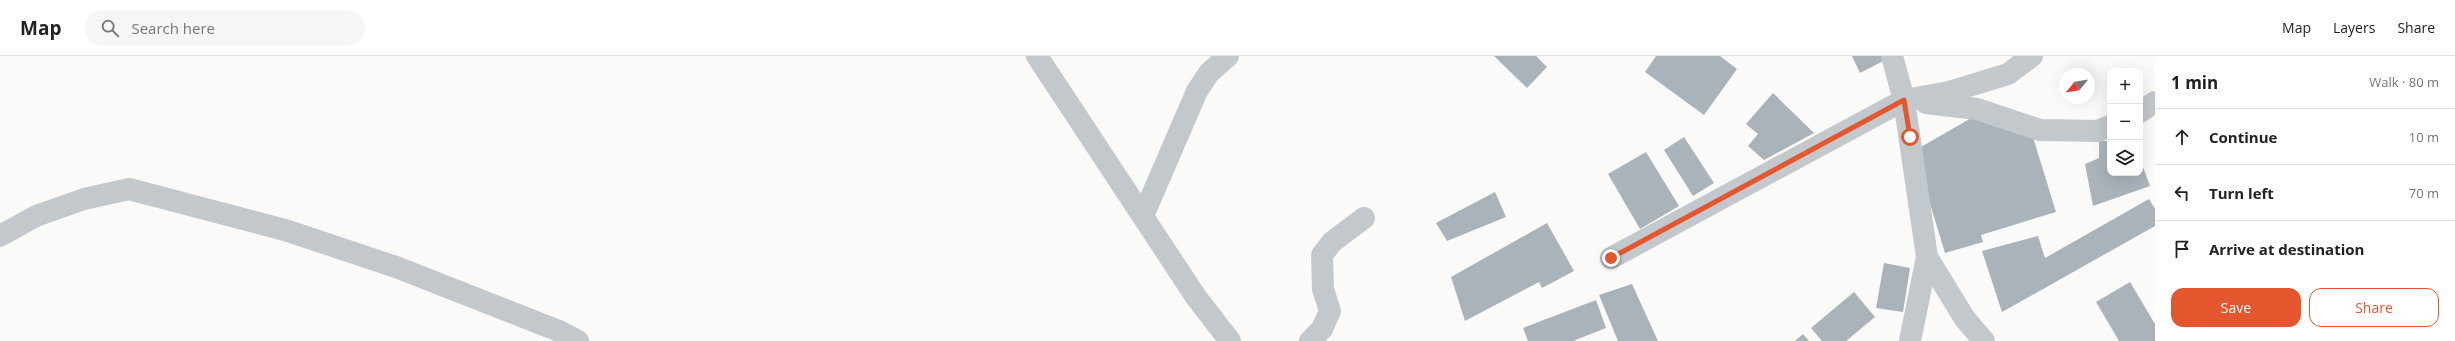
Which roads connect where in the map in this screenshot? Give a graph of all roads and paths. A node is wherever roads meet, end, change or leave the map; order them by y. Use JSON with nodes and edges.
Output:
{"nodes":[{"id":1,"x":1037,"y":56,"type":"edge"},
{"id":2,"x":1228,"y":56,"type":"edge"},
{"id":3,"x":1892,"y":56,"type":"edge"},
{"id":4,"x":2032,"y":56,"type":"edge"},
{"id":5,"x":1904,"y":100,"type":"junction"},
{"id":6,"x":2155,"y":102,"type":"edge"},
{"id":7,"x":2143,"y":110,"type":"edge"},
{"id":8,"x":2107,"y":127,"type":"edge"},
{"id":9,"x":1143,"y":216,"type":"junction"},
{"id":10,"x":1364,"y":218,"type":"dead end"},
{"id":11,"x":0,"y":236,"type":"edge"},
{"id":12,"x":1927,"y":257,"type":"junction"},
{"id":13,"x":1611,"y":258,"type":"dead end"},
{"id":14,"x":578,"y":341,"type":"edge"},
{"id":15,"x":1230,"y":341,"type":"edge"},
{"id":16,"x":1310,"y":341,"type":"edge"},
{"id":17,"x":1910,"y":341,"type":"edge"},
{"id":18,"x":1984,"y":341,"type":"edge"}],
"edges":[{"from":1,"to":9,"type":"street"},
{"from":2,"to":9,"type":"street"},
{"from":3,"to":5,"type":"street"},
{"from":4,"to":5,"type":"street"},
{"from":5,"to":8,"type":"street"},
{"from":5,"to":12,"type":"street"},
{"from":5,"to":13,"type":"street"},
{"from":6,"to":7,"type":"street"},
{"from":9,"to":15,"type":"street"},
{"from":10,"to":16,"type":"street"},
{"from":11,"to":14,"type":"street"},
{"from":12,"to":17,"type":"street"},
{"from":12,"to":18,"type":"street"}]}
